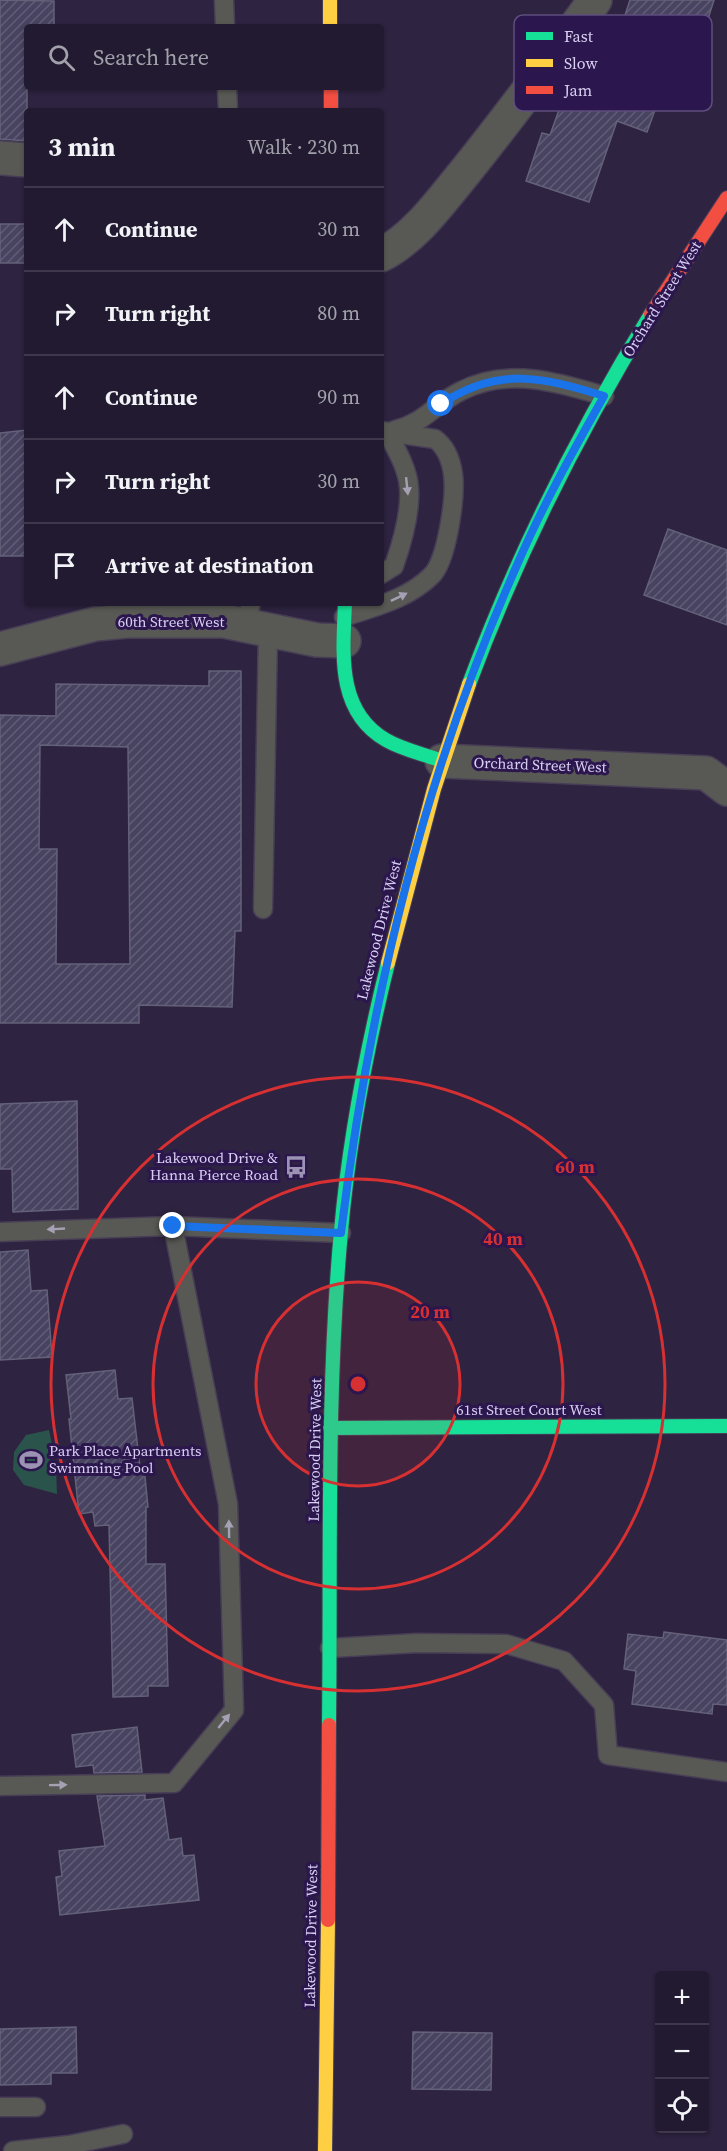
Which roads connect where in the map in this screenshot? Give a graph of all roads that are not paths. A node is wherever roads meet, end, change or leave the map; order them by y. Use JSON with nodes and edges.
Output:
{"nodes":[{"id":1,"x":224,"y":0,"type":"edge"},
{"id":2,"x":330,"y":0,"type":"edge"},
{"id":3,"x":595,"y":0,"type":"edge"},
{"id":4,"x":584,"y":15,"type":"edge"},
{"id":5,"x":225,"y":24,"type":"edge"},
{"id":6,"x":330,"y":24,"type":"edge"},
{"id":7,"x":227,"y":90,"type":"edge"},
{"id":8,"x":331,"y":90,"type":"edge"},
{"id":9,"x":228,"y":108,"type":"edge"},
{"id":10,"x":331,"y":108,"type":"edge"},
{"id":11,"x":514,"y":111,"type":"edge"},
{"id":12,"x":0,"y":158,"type":"edge"},
{"id":13,"x":24,"y":160,"type":"edge"},
{"id":14,"x":727,"y":198,"type":"edge"},
{"id":15,"x":384,"y":254,"type":"edge"},
{"id":16,"x":604,"y":396,"type":"junction"},
{"id":17,"x":384,"y":431,"type":"edge"},
{"id":18,"x":384,"y":571,"type":"edge"},
{"id":19,"x":384,"y":603,"type":"edge"},
{"id":20,"x":377,"y":606,"type":"edge"},
{"id":21,"x":255,"y":619,"type":"edge"},
{"id":22,"x":344,"y":621,"type":"edge"},
{"id":23,"x":0,"y":649,"type":"edge"},
{"id":24,"x":442,"y":761,"type":"junction"},
{"id":25,"x":727,"y":789,"type":"edge"},
{"id":26,"x":263,"y":909,"type":"dead end"},
{"id":27,"x":173,"y":1226,"type":"junction"},
{"id":28,"x":0,"y":1232,"type":"edge"},
{"id":29,"x":341,"y":1233,"type":"junction"},
{"id":30,"x":727,"y":1426,"type":"edge"},
{"id":31,"x":330,"y":1428,"type":"junction"},
{"id":32,"x":330,"y":1648,"type":"junction"},
{"id":33,"x":727,"y":1772,"type":"edge"},
{"id":34,"x":0,"y":1785,"type":"edge"},
{"id":35,"x":0,"y":2107,"type":"edge"},
{"id":36,"x":36,"y":2107,"type":"dead end"},
{"id":37,"x":123,"y":2134,"type":"dead end"},
{"id":38,"x":13,"y":2151,"type":"edge"},
{"id":39,"x":326,"y":2151,"type":"edge"}],
"edges":[{"from":1,"to":5,"type":"lane"},
{"from":2,"to":6,"type":"main road"},
{"from":3,"to":4,"type":"street"},
{"from":7,"to":9,"type":"lane"},
{"from":8,"to":10,"type":"main road"},
{"from":11,"to":15,"type":"street"},
{"from":12,"to":13,"type":"street"},
{"from":14,"to":16,"type":"main road","name":"Orchard Street West"},
{"from":16,"to":17,"type":"lane"},
{"from":16,"to":24,"type":"main road","name":"Orchard Street West"},
{"from":17,"to":18,"type":"lane","one_way":true},
{"from":19,"to":17,"type":"lane","one_way":true},
{"from":22,"to":20,"type":"lane","one_way":true},
{"from":21,"to":22,"type":"street","name":"60th Street West"},
{"from":21,"to":23,"type":"street","name":"60th Street West"},
{"from":21,"to":26,"type":"lane"},
{"from":22,"to":24,"type":"main road"},
{"from":24,"to":25,"type":"street","name":"Orchard Street West"},
{"from":24,"to":29,"type":"main road","name":"Lakewood Drive West"},
{"from":27,"to":28,"type":"lane","one_way":true},
{"from":27,"to":29,"type":"lane"},
{"from":34,"to":27,"type":"lane","one_way":true},
{"from":29,"to":31,"type":"main road","name":"Lakewood Drive West"},
{"from":30,"to":31,"type":"main road","name":"61st Street Court West"},
{"from":31,"to":32,"type":"main road","name":"Lakewood Drive West"},
{"from":32,"to":33,"type":"lane"},
{"from":32,"to":39,"type":"main road","name":"Lakewood Drive West"},
{"from":35,"to":36,"type":"lane"},
{"from":37,"to":38,"type":"lane"}]}
